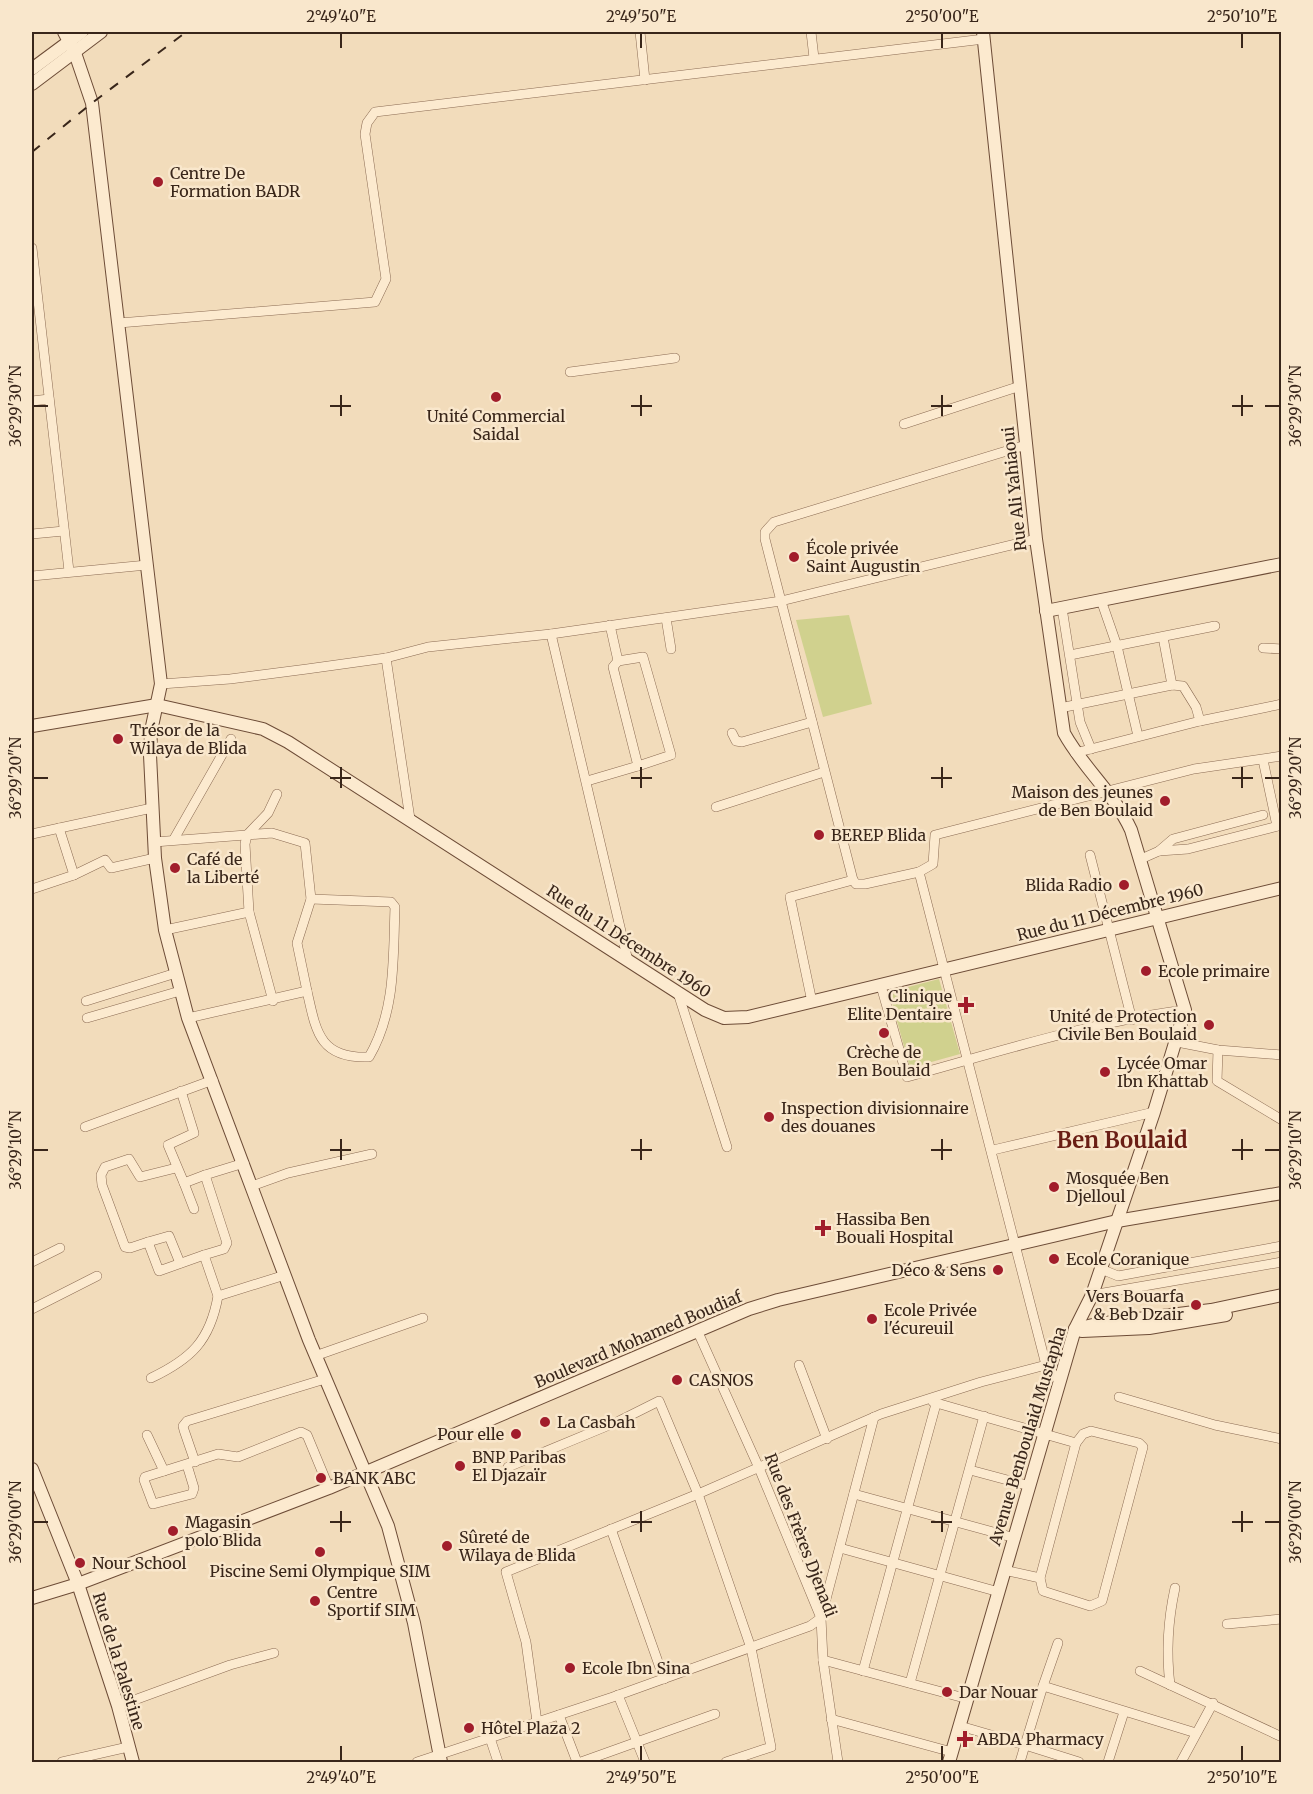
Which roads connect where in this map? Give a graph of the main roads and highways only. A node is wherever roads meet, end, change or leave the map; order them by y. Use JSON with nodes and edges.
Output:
{"nodes":[{"id":1,"x":82,"y":32,"type":"edge"},
{"id":2,"x":101,"y":32,"type":"edge"},
{"id":3,"x":983,"y":35,"type":"edge"},
{"id":4,"x":69,"y":42,"type":"edge"},
{"id":5,"x":32,"y":69,"type":"edge"},
{"id":6,"x":32,"y":84,"type":"edge"},
{"id":7,"x":1281,"y":564,"type":"edge"},
{"id":8,"x":1046,"y":611,"type":"junction"},
{"id":9,"x":157,"y":705,"type":"junction"},
{"id":10,"x":32,"y":726,"type":"edge"},
{"id":11,"x":1281,"y":888,"type":"edge"},
{"id":12,"x":1158,"y":916,"type":"junction"},
{"id":13,"x":1281,"y":1193,"type":"edge"},
{"id":14,"x":1118,"y":1221,"type":"junction"},
{"id":15,"x":1281,"y":1295,"type":"edge"},
{"id":16,"x":1281,"y":1304,"type":"edge"},
{"id":17,"x":1075,"y":1329,"type":"junction"},
{"id":18,"x":32,"y":1469,"type":"edge"},
{"id":19,"x":366,"y":1472,"type":"junction"},
{"id":20,"x":36,"y":1493,"type":"edge"},
{"id":21,"x":78,"y":1584,"type":"junction"},
{"id":22,"x":32,"y":1598,"type":"edge"},
{"id":23,"x":951,"y":1757,"type":"edge"},
{"id":24,"x":440,"y":1759,"type":"edge"},
{"id":25,"x":134,"y":1762,"type":"edge"}],
"edges":[{"from":1,"to":4,"type":"main road"},
{"from":2,"to":4,"type":"main road"},
{"from":3,"to":8,"type":"main road","name":"Rue Ali Yahiaoui"},
{"from":4,"to":5,"type":"main road"},
{"from":4,"to":6,"type":"main road"},
{"from":4,"to":9,"type":"main road"},
{"from":7,"to":8,"type":"main road"},
{"from":8,"to":12,"type":"main road","name":"Rue Ali Yahiaoui"},
{"from":9,"to":10,"type":"main road","name":"Rue du 11 Décembre 1960"},
{"from":9,"to":12,"type":"main road","name":"Rue du 11 Décembre 1960"},
{"from":9,"to":19,"type":"main road"},
{"from":11,"to":12,"type":"main road","name":"Rue du 11 Décembre 1960"},
{"from":12,"to":14,"type":"main road","name":"Avenue Benboulaid Mustapha"},
{"from":13,"to":14,"type":"main road","name":"Boulevard Mohamed Boudiaf"},
{"from":14,"to":17,"type":"main road","name":"Avenue Benboulaid Mustapha"},
{"from":14,"to":19,"type":"main road","name":"Boulevard Mohamed Boudiaf"},
{"from":15,"to":17,"type":"main road"},
{"from":16,"to":17,"type":"main road"},
{"from":17,"to":23,"type":"main road","name":"Avenue Benboulaid Mustapha"},
{"from":18,"to":20,"type":"main road","name":"Rue de la Palestine"},
{"from":19,"to":21,"type":"main road","name":"Boulevard Mohamed Boudiaf"},
{"from":19,"to":24,"type":"main road"},
{"from":20,"to":21,"type":"main road","name":"Rue de la Palestine"},
{"from":21,"to":22,"type":"main road","name":"Boulevard Mohamed Boudiaf"},
{"from":21,"to":25,"type":"main road","name":"Rue de la Palestine"}]}
